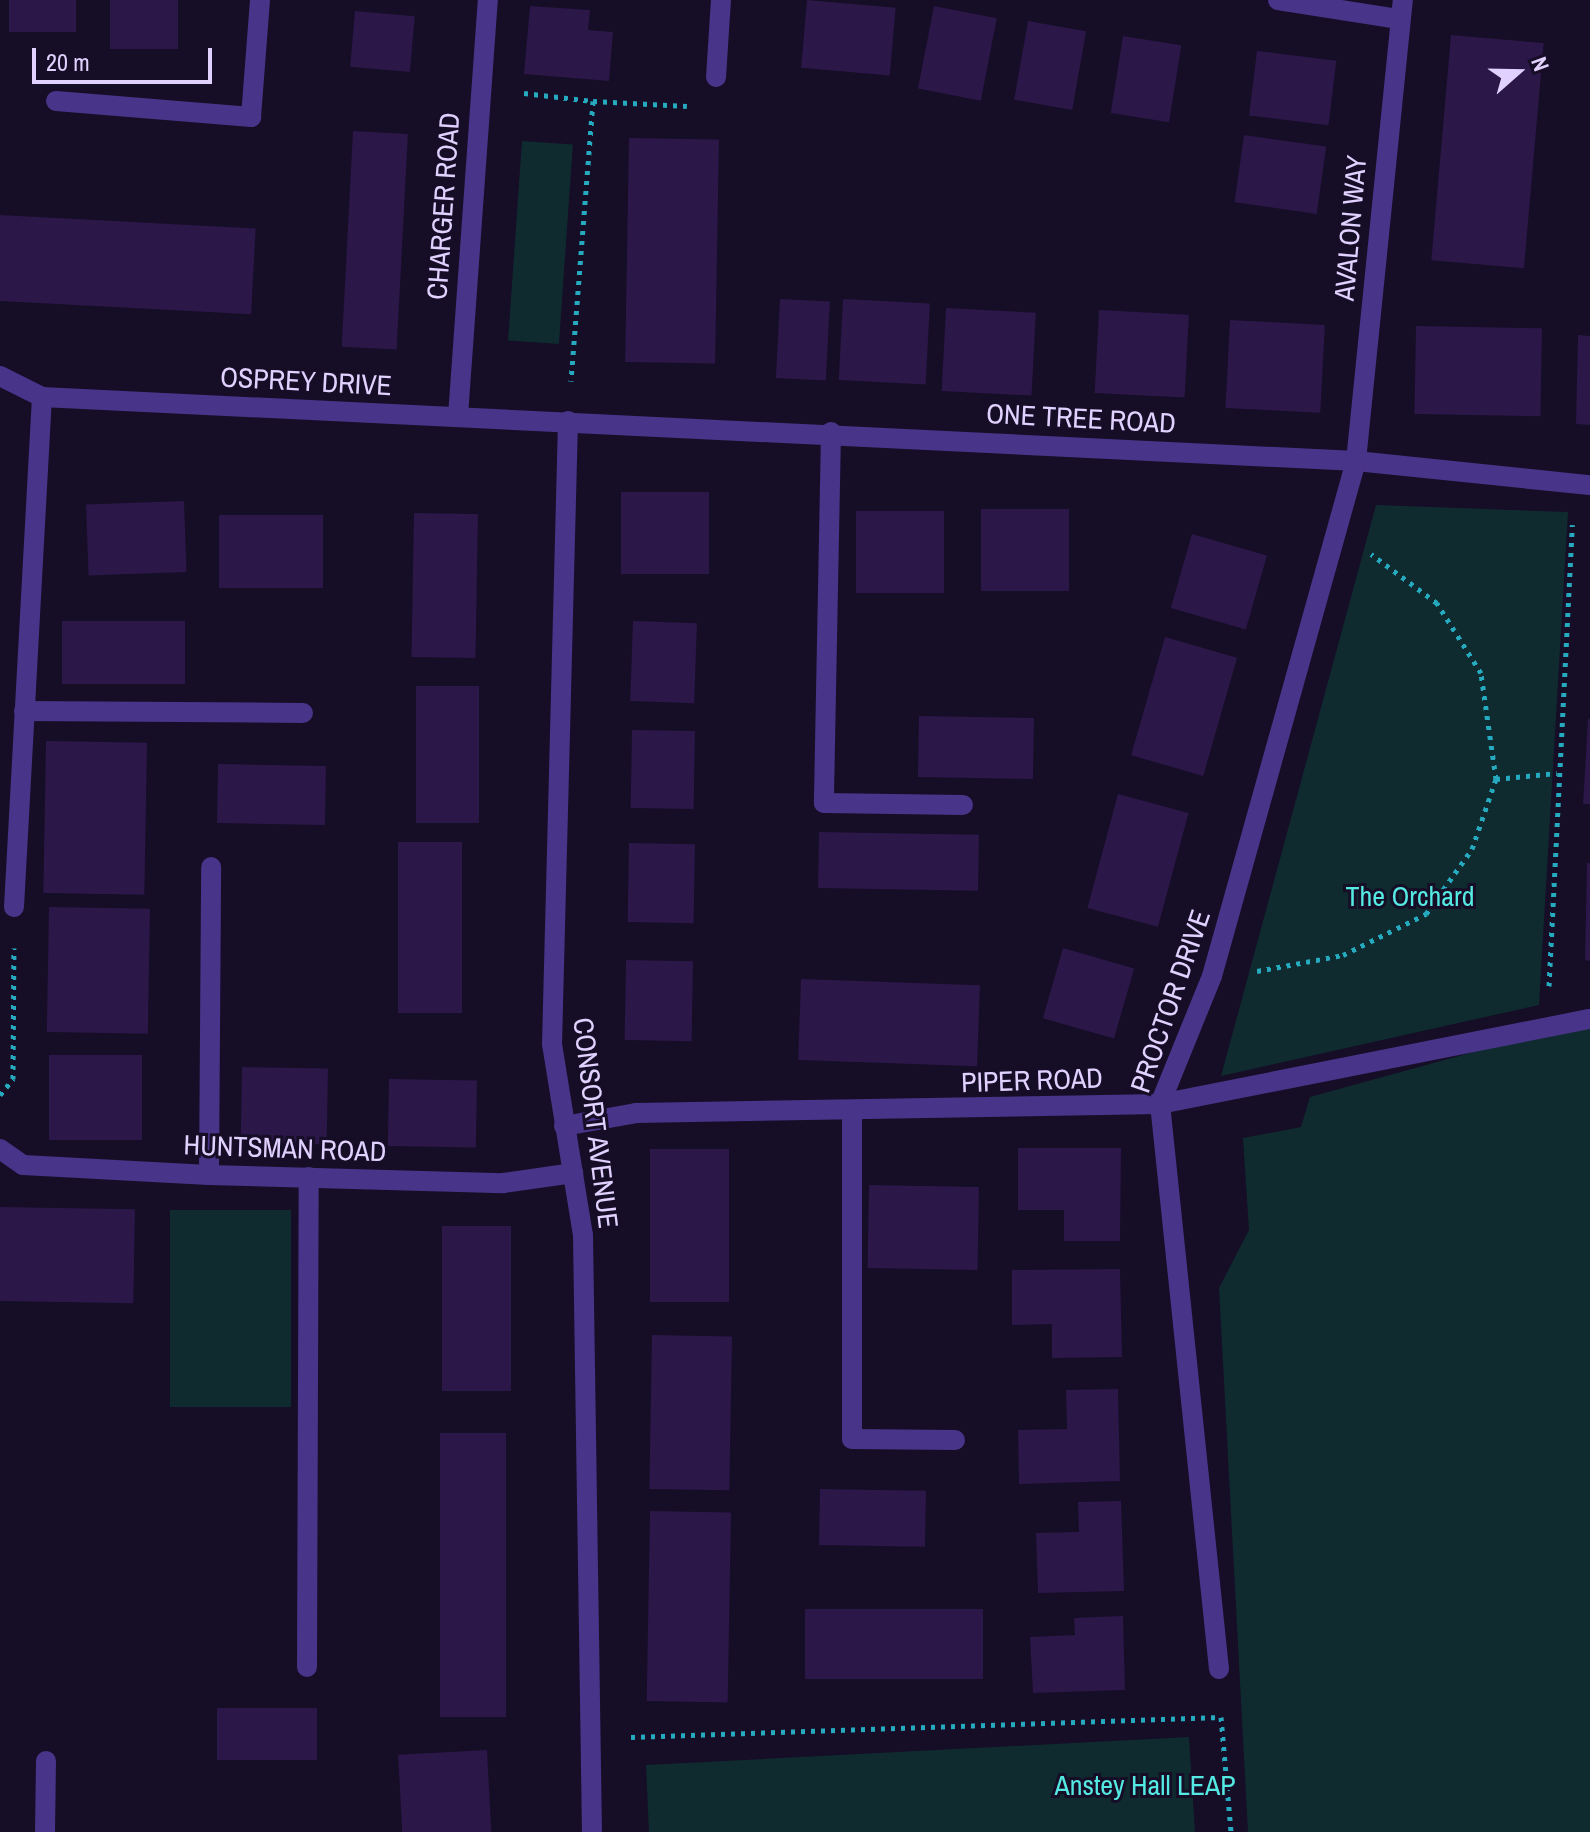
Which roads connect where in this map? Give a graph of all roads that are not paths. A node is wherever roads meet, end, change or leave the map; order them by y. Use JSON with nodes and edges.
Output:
{"nodes":[{"id":1,"x":260,"y":0,"type":"edge"},
{"id":2,"x":488,"y":0,"type":"edge"},
{"id":3,"x":721,"y":0,"type":"edge"},
{"id":4,"x":1278,"y":0,"type":"edge"},
{"id":5,"x":1401,"y":10,"type":"edge"},
{"id":6,"x":716,"y":77,"type":"road end"},
{"id":7,"x":56,"y":101,"type":"dead end"},
{"id":8,"x":0,"y":376,"type":"edge"},
{"id":9,"x":42,"y":397,"type":"junction"},
{"id":10,"x":458,"y":416,"type":"junction"},
{"id":11,"x":568,"y":421,"type":"junction"},
{"id":12,"x":831,"y":432,"type":"junction"},
{"id":13,"x":1356,"y":461,"type":"junction"},
{"id":14,"x":1582,"y":484,"type":"edge"},
{"id":15,"x":24,"y":711,"type":"junction"},
{"id":16,"x":303,"y":713,"type":"dead end"},
{"id":17,"x":963,"y":805,"type":"dead end"},
{"id":18,"x":211,"y":867,"type":"dead end"},
{"id":19,"x":14,"y":907,"type":"road end"},
{"id":20,"x":1590,"y":1019,"type":"edge"},
{"id":21,"x":1160,"y":1104,"type":"junction"},
{"id":22,"x":852,"y":1113,"type":"junction"},
{"id":23,"x":564,"y":1126,"type":"junction"},
{"id":24,"x":0,"y":1149,"type":"edge"},
{"id":25,"x":573,"y":1173,"type":"junction"},
{"id":26,"x":209,"y":1175,"type":"junction"},
{"id":27,"x":309,"y":1177,"type":"junction"},
{"id":28,"x":955,"y":1440,"type":"dead end"},
{"id":29,"x":307,"y":1667,"type":"dead end"},
{"id":30,"x":1219,"y":1669,"type":"road end"},
{"id":31,"x":46,"y":1761,"type":"dead end"},
{"id":32,"x":45,"y":1832,"type":"edge"},
{"id":33,"x":592,"y":1832,"type":"edge"}],
"edges":[{"from":1,"to":7,"type":"street"},
{"from":2,"to":10,"type":"street","name":"CHARGER ROAD"},
{"from":3,"to":6,"type":"street"},
{"from":4,"to":5,"type":"street"},
{"from":5,"to":13,"type":"street","name":"AVALON WAY"},
{"from":8,"to":9,"type":"street","name":"OSPREY DRIVE"},
{"from":9,"to":10,"type":"street","name":"OSPREY DRIVE"},
{"from":9,"to":15,"type":"street"},
{"from":10,"to":11,"type":"street","name":"OSPREY DRIVE"},
{"from":11,"to":12,"type":"street","name":"ONE TREE ROAD"},
{"from":11,"to":23,"type":"street","name":"CONSORT AVENUE"},
{"from":12,"to":13,"type":"street","name":"ONE TREE ROAD"},
{"from":12,"to":17,"type":"street"},
{"from":13,"to":14,"type":"street","name":"ONE TREE ROAD"},
{"from":13,"to":21,"type":"street","name":"PROCTOR DRIVE"},
{"from":15,"to":16,"type":"street"},
{"from":15,"to":19,"type":"street"},
{"from":18,"to":26,"type":"street"},
{"from":20,"to":21,"type":"street","name":"PIPER ROAD"},
{"from":21,"to":22,"type":"street","name":"PIPER ROAD"},
{"from":21,"to":30,"type":"street","name":"PROCTOR DRIVE"},
{"from":22,"to":23,"type":"street","name":"PIPER ROAD"},
{"from":22,"to":28,"type":"street"},
{"from":23,"to":25,"type":"street","name":"CONSORT AVENUE"},
{"from":24,"to":26,"type":"street","name":"HUNTSMAN ROAD"},
{"from":25,"to":27,"type":"street","name":"HUNTSMAN ROAD"},
{"from":25,"to":33,"type":"street","name":"CONSORT AVENUE"},
{"from":26,"to":27,"type":"street","name":"HUNTSMAN ROAD"},
{"from":27,"to":29,"type":"street"},
{"from":31,"to":32,"type":"street"}]}
